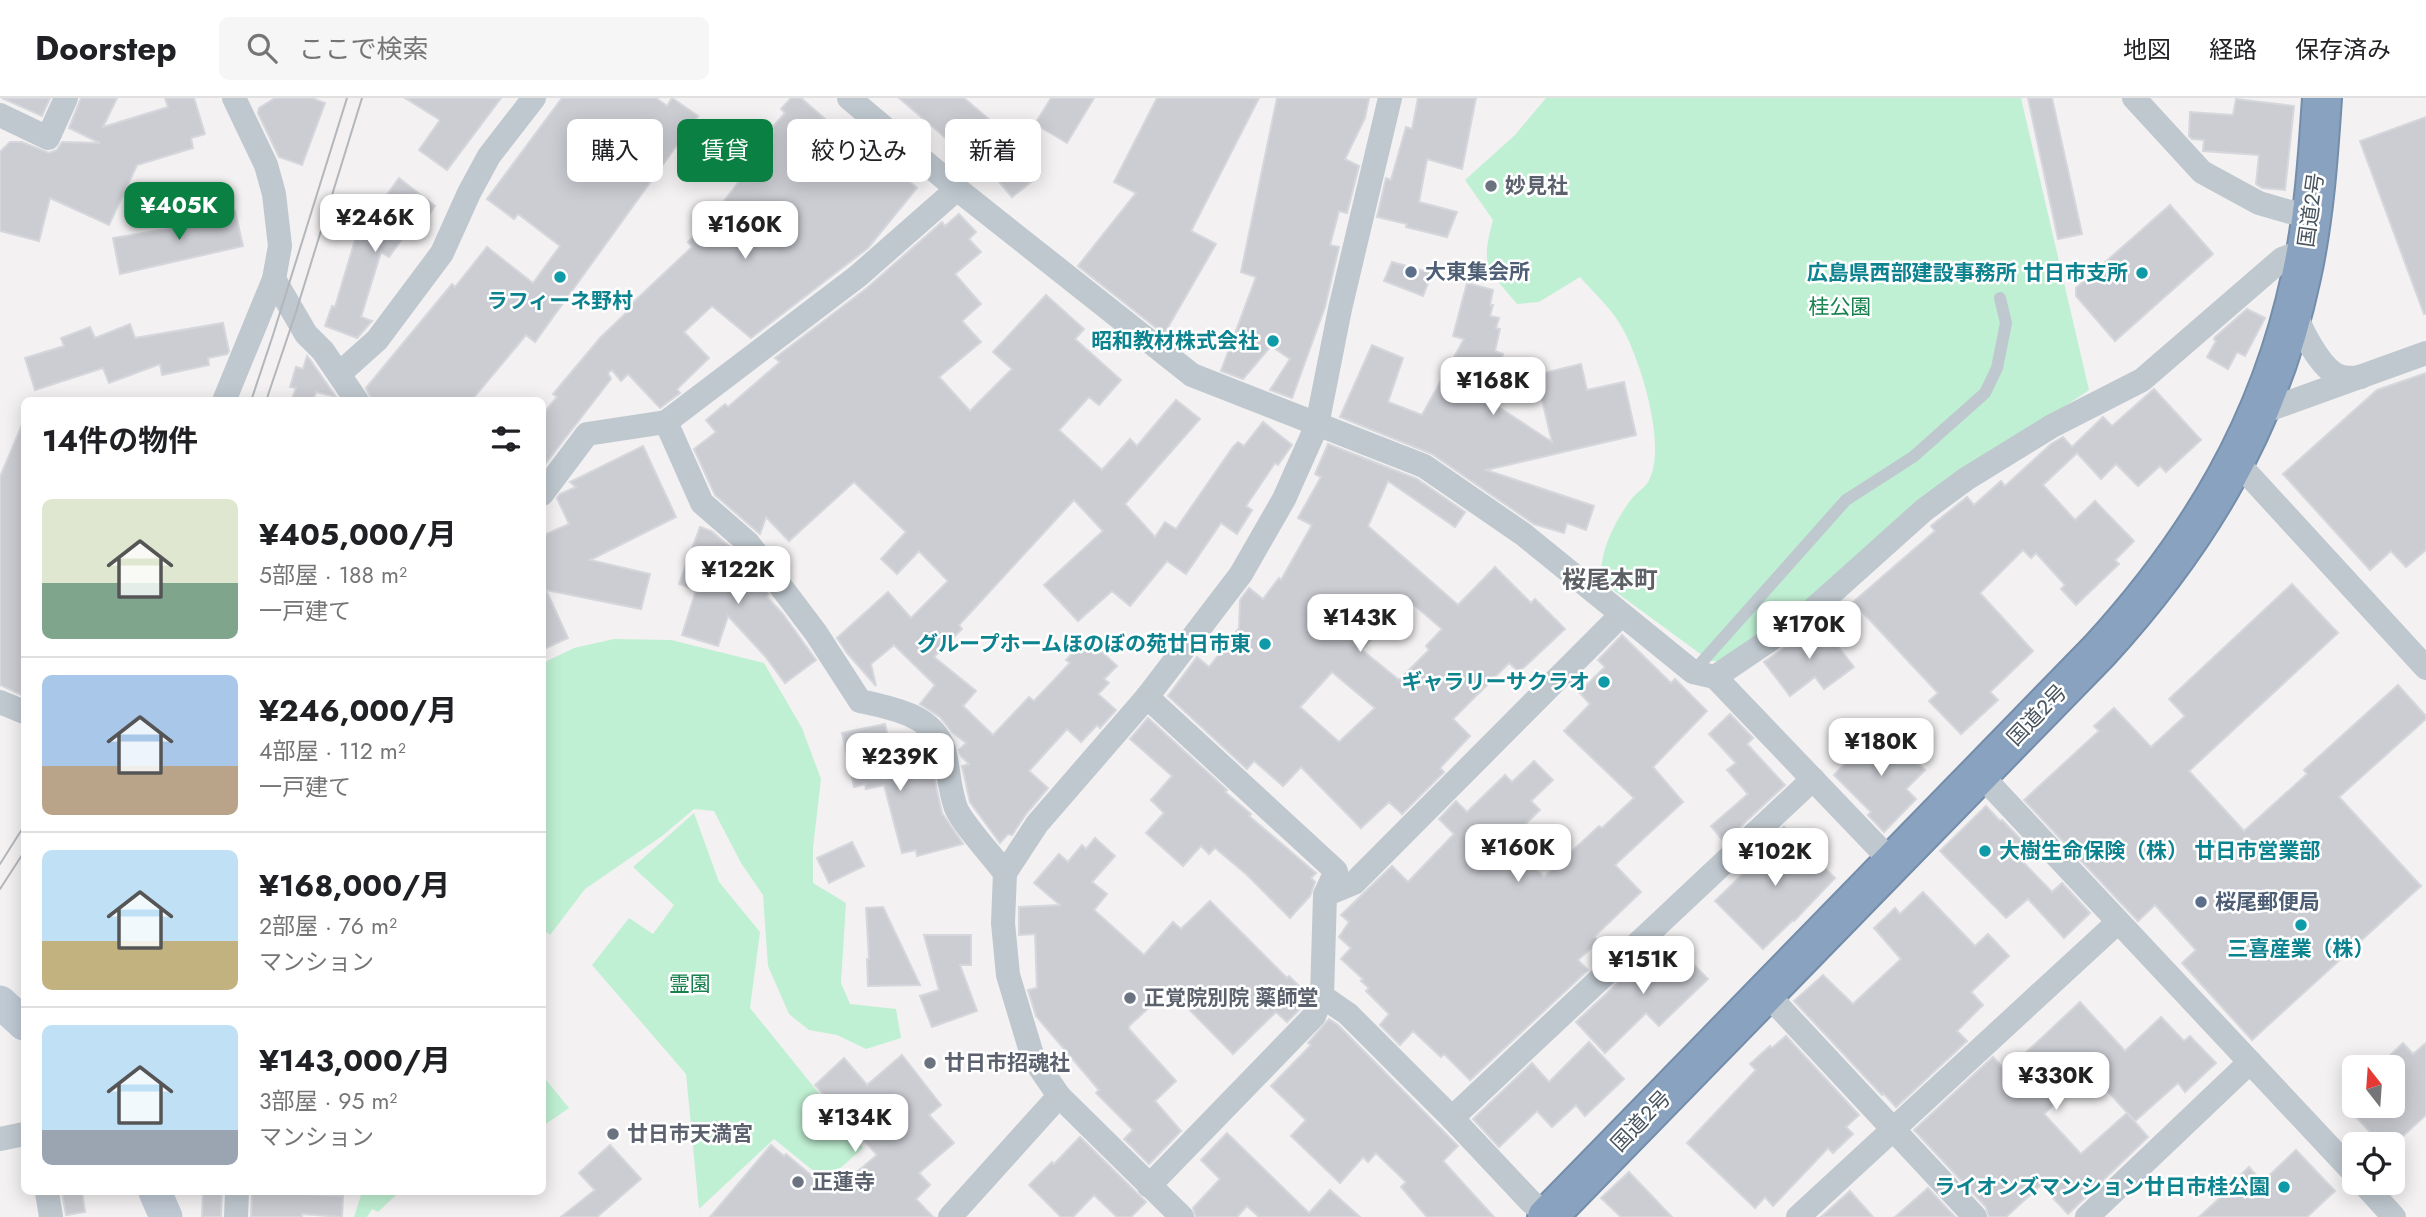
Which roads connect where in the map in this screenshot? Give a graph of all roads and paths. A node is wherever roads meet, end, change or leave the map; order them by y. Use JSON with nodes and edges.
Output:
{"nodes":[{"id":1,"x":66,"y":98,"type":"edge"},
{"id":2,"x":234,"y":98,"type":"edge"},
{"id":3,"x":534,"y":98,"type":"edge"},
{"id":4,"x":849,"y":98,"type":"edge"},
{"id":5,"x":1390,"y":98,"type":"edge"},
{"id":6,"x":2134,"y":98,"type":"edge"},
{"id":7,"x":2322,"y":98,"type":"edge"},
{"id":8,"x":0,"y":116,"type":"edge"},
{"id":9,"x":957,"y":189,"type":"junction"},
{"id":10,"x":2309,"y":232,"type":"junction"},
{"id":11,"x":274,"y":279,"type":"junction"},
{"id":12,"x":2297,"y":297,"type":"junction"},
{"id":13,"x":2000,"y":298,"type":"dead end"},
{"id":14,"x":2426,"y":353,"type":"edge"},
{"id":15,"x":339,"y":374,"type":"junction"},
{"id":16,"x":2361,"y":377,"type":"junction"},
{"id":17,"x":226,"y":397,"type":"edge"},
{"id":18,"x":354,"y":397,"type":"edge"},
{"id":19,"x":2257,"y":414,"type":"junction"},
{"id":20,"x":666,"y":422,"type":"junction"},
{"id":21,"x":1317,"y":425,"type":"junction"},
{"id":22,"x":2236,"y":461,"type":"junction"},
{"id":23,"x":546,"y":489,"type":"edge"},
{"id":24,"x":1621,"y":615,"type":"junction"},
{"id":25,"x":2426,"y":668,"type":"edge"},
{"id":26,"x":1704,"y":675,"type":"junction"},
{"id":27,"x":1147,"y":697,"type":"junction"},
{"id":28,"x":0,"y":702,"type":"edge"},
{"id":29,"x":21,"y":711,"type":"edge"},
{"id":30,"x":1980,"y":774,"type":"junction"},
{"id":31,"x":1813,"y":779,"type":"junction"},
{"id":32,"x":1893,"y":863,"type":"junction"},
{"id":33,"x":1005,"y":873,"type":"junction"},
{"id":34,"x":1325,"y":895,"type":"junction"},
{"id":35,"x":2119,"y":922,"type":"junction"},
{"id":36,"x":1766,"y":993,"type":"junction"},
{"id":37,"x":1322,"y":996,"type":"junction"},
{"id":38,"x":0,"y":1002,"type":"edge"},
{"id":39,"x":21,"y":1021,"type":"edge"},
{"id":40,"x":2250,"y":1062,"type":"junction"},
{"id":41,"x":1059,"y":1096,"type":"junction"},
{"id":42,"x":1452,"y":1118,"type":"junction"},
{"id":43,"x":1893,"y":1130,"type":"junction"},
{"id":44,"x":2342,"y":1160,"type":"edge"},
{"id":45,"x":1149,"y":1186,"type":"junction"},
{"id":46,"x":47,"y":1195,"type":"edge"},
{"id":47,"x":156,"y":1195,"type":"edge"},
{"id":48,"x":237,"y":1195,"type":"edge"},
{"id":49,"x":2371,"y":1195,"type":"edge"},
{"id":50,"x":2384,"y":1213,"type":"edge"},
{"id":51,"x":1550,"y":1216,"type":"edge"},
{"id":52,"x":51,"y":1217,"type":"edge"},
{"id":53,"x":166,"y":1217,"type":"edge"},
{"id":54,"x":236,"y":1217,"type":"edge"},
{"id":55,"x":950,"y":1217,"type":"edge"},
{"id":56,"x":1182,"y":1217,"type":"edge"},
{"id":57,"x":1798,"y":1217,"type":"edge"},
{"id":58,"x":1975,"y":1217,"type":"edge"},
{"id":59,"x":2087,"y":1217,"type":"edge"}],
"edges":[{"from":1,"to":8,"type":"street"},
{"from":2,"to":11,"type":"street"},
{"from":3,"to":15,"type":"street"},
{"from":4,"to":9,"type":"street"},
{"from":5,"to":21,"type":"street"},
{"from":6,"to":10,"type":"street"},
{"from":7,"to":10,"type":"highway","name":"国道2号"},
{"from":9,"to":20,"type":"street"},
{"from":9,"to":21,"type":"street"},
{"from":10,"to":12,"type":"highway","name":"国道2号"},
{"from":10,"to":26,"type":"street"},
{"from":11,"to":15,"type":"street"},
{"from":11,"to":17,"type":"street"},
{"from":12,"to":16,"type":"street"},
{"from":12,"to":19,"type":"highway","name":"国道2号"},
{"from":13,"to":26,"type":"lane"},
{"from":14,"to":16,"type":"street"},
{"from":15,"to":18,"type":"street"},
{"from":16,"to":19,"type":"street"},
{"from":19,"to":22,"type":"highway","name":"国道2号"},
{"from":20,"to":23,"type":"street"},
{"from":20,"to":33,"type":"street"},
{"from":21,"to":24,"type":"street"},
{"from":21,"to":27,"type":"street"},
{"from":22,"to":25,"type":"street"},
{"from":22,"to":30,"type":"highway","name":"国道2号"},
{"from":24,"to":26,"type":"street"},
{"from":24,"to":34,"type":"street"},
{"from":26,"to":31,"type":"street"},
{"from":27,"to":33,"type":"street"},
{"from":27,"to":34,"type":"street"},
{"from":28,"to":29,"type":"street"},
{"from":30,"to":32,"type":"highway","name":"国道2号"},
{"from":30,"to":35,"type":"street"},
{"from":31,"to":32,"type":"street"},
{"from":31,"to":42,"type":"street"},
{"from":32,"to":36,"type":"highway","name":"国道2号"},
{"from":33,"to":41,"type":"street"},
{"from":34,"to":37,"type":"street"},
{"from":35,"to":40,"type":"street"},
{"from":35,"to":43,"type":"street"},
{"from":36,"to":43,"type":"street"},
{"from":36,"to":51,"type":"highway","name":"国道2号"},
{"from":37,"to":42,"type":"street"},
{"from":37,"to":45,"type":"street"},
{"from":38,"to":39,"type":"main road"},
{"from":40,"to":44,"type":"street"},
{"from":40,"to":59,"type":"street"},
{"from":41,"to":45,"type":"street"},
{"from":41,"to":55,"type":"street"},
{"from":42,"to":51,"type":"street"},
{"from":43,"to":57,"type":"street"},
{"from":43,"to":58,"type":"street"},
{"from":45,"to":56,"type":"street"},
{"from":46,"to":52,"type":"street"},
{"from":47,"to":53,"type":"main road"},
{"from":48,"to":54,"type":"street"},
{"from":49,"to":50,"type":"street"}]}
